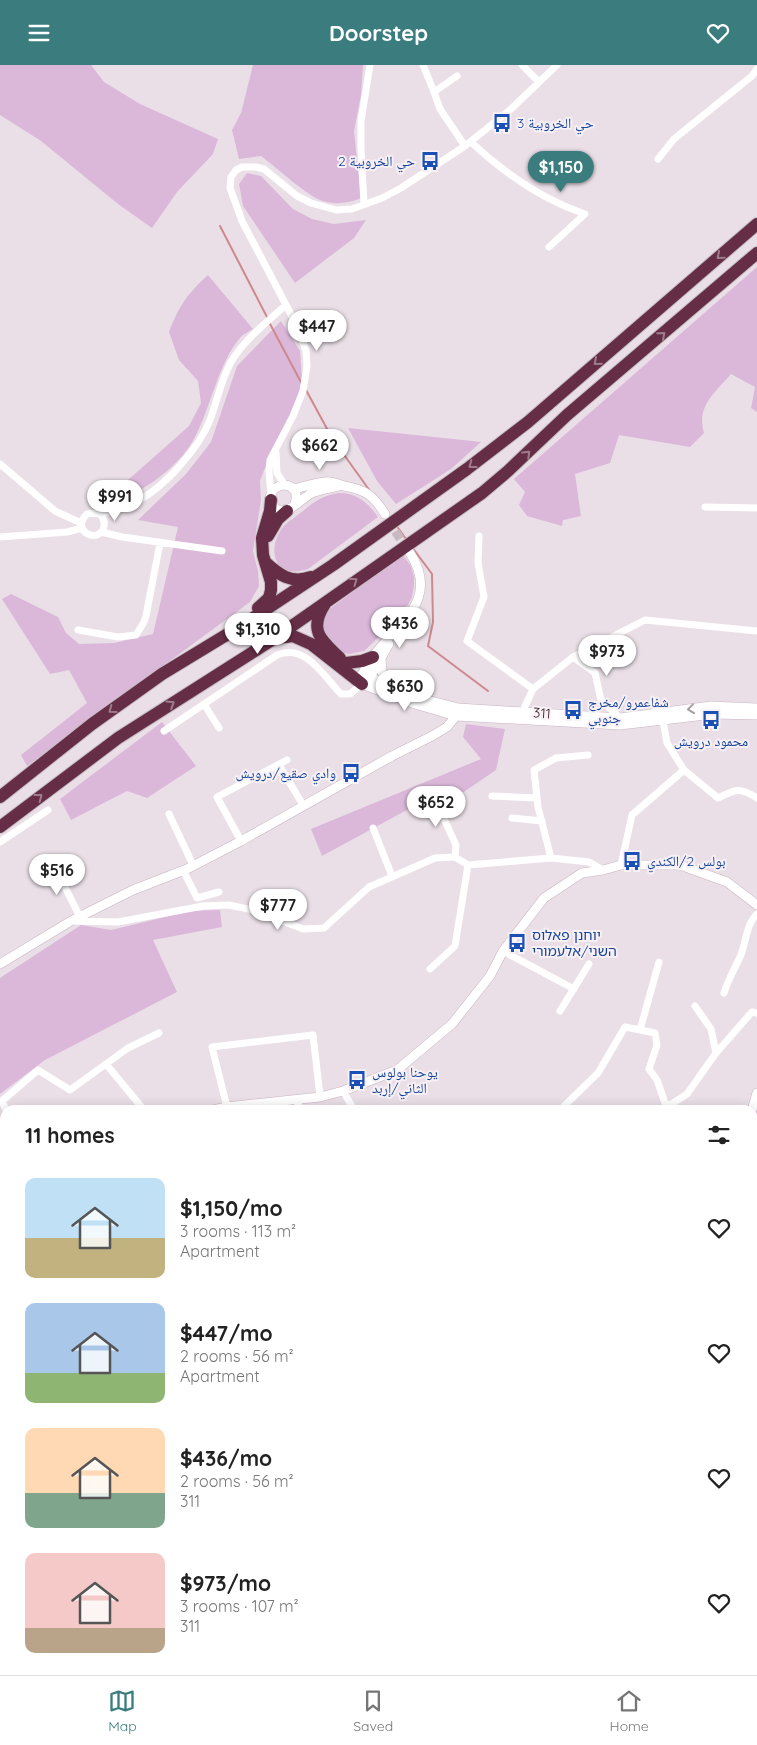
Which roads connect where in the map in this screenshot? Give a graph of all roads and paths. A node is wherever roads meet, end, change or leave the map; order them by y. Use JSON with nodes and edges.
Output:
{"nodes":[{"id":1,"x":370,"y":65,"type":"edge"},
{"id":2,"x":423,"y":65,"type":"edge"},
{"id":3,"x":522,"y":65,"type":"edge"},
{"id":4,"x":556,"y":65,"type":"edge"},
{"id":5,"x":757,"y":69,"type":"edge"},
{"id":6,"x":457,"y":76,"type":"dead end"},
{"id":7,"x":539,"y":82,"type":"junction"},
{"id":8,"x":434,"y":92,"type":"junction"},
{"id":9,"x":468,"y":144,"type":"junction"},
{"id":10,"x":658,"y":159,"type":"dead end"},
{"id":11,"x":364,"y":205,"type":"junction"},
{"id":12,"x":757,"y":224,"type":"edge"},
{"id":13,"x":549,"y":247,"type":"dead end"},
{"id":14,"x":757,"y":253,"type":"edge"},
{"id":15,"x":286,"y":305,"type":"junction"},
{"id":16,"x":276,"y":450,"type":"junction"},
{"id":17,"x":0,"y":464,"type":"edge"},
{"id":18,"x":284,"y":484,"type":"junction"},
{"id":19,"x":342,"y":485,"type":"junction"},
{"id":20,"x":294,"y":489,"type":"junction"},
{"id":21,"x":271,"y":497,"type":"junction"},
{"id":22,"x":704,"y":507,"type":"dead end"},
{"id":23,"x":291,"y":508,"type":"junction"},
{"id":24,"x":757,"y":508,"type":"edge"},
{"id":25,"x":385,"y":514,"type":"tunnel mouth"},
{"id":26,"x":100,"y":515,"type":"junction"},
{"id":27,"x":82,"y":525,"type":"junction"},
{"id":28,"x":101,"y":532,"type":"junction"},
{"id":29,"x":479,"y":536,"type":"dead end"},
{"id":30,"x":0,"y":537,"type":"edge"},
{"id":31,"x":160,"y":543,"type":"junction"},
{"id":32,"x":263,"y":545,"type":"junction"},
{"id":33,"x":222,"y":551,"type":"dead end"},
{"id":34,"x":410,"y":553,"type":"tunnel mouth"},
{"id":35,"x":264,"y":561,"type":"junction"},
{"id":36,"x":333,"y":565,"type":"junction"},
{"id":37,"x":328,"y":600,"type":"junction"},
{"id":38,"x":241,"y":627,"type":"junction"},
{"id":39,"x":78,"y":630,"type":"dead end"},
{"id":40,"x":757,"y":631,"type":"edge"},
{"id":41,"x":272,"y":640,"type":"junction"},
{"id":42,"x":378,"y":657,"type":"junction"},
{"id":43,"x":573,"y":657,"type":"junction"},
{"id":44,"x":346,"y":663,"type":"junction"},
{"id":45,"x":365,"y":678,"type":"junction"},
{"id":46,"x":388,"y":685,"type":"junction"},
{"id":47,"x":533,"y":689,"type":"junction"},
{"id":48,"x":204,"y":704,"type":"junction"},
{"id":49,"x":757,"y":708,"type":"edge"},
{"id":50,"x":457,"y":712,"type":"junction"},
{"id":51,"x":757,"y":715,"type":"edge"},
{"id":52,"x":521,"y":716,"type":"junction"},
{"id":53,"x":620,"y":718,"type":"junction"},
{"id":54,"x":663,"y":721,"type":"junction"},
{"id":55,"x":219,"y":728,"type":"dead end"},
{"id":56,"x":164,"y":731,"type":"dead end"},
{"id":57,"x":588,"y":755,"type":"dead end"},
{"id":58,"x":287,"y":760,"type":"dead end"},
{"id":59,"x":279,"y":765,"type":"junction"},
{"id":60,"x":684,"y":771,"type":"junction"},
{"id":61,"x":492,"y":796,"type":"dead end"},
{"id":62,"x":0,"y":797,"type":"edge"},
{"id":63,"x":434,"y":797,"type":"dead end"},
{"id":64,"x":537,"y":798,"type":"junction"},
{"id":65,"x":757,"y":798,"type":"edge"},
{"id":66,"x":303,"y":805,"type":"junction"},
{"id":67,"x":48,"y":810,"type":"dead end"},
{"id":68,"x":169,"y":814,"type":"dead end"},
{"id":69,"x":512,"y":819,"type":"dead end"},
{"id":70,"x":542,"y":821,"type":"junction"},
{"id":71,"x":0,"y":827,"type":"edge"},
{"id":72,"x":373,"y":828,"type":"dead end"},
{"id":73,"x":241,"y":841,"type":"junction"},
{"id":74,"x":0,"y":843,"type":"edge"},
{"id":75,"x":455,"y":857,"type":"junction"},
{"id":76,"x":551,"y":858,"type":"junction"},
{"id":77,"x":54,"y":865,"type":"dead end"},
{"id":78,"x":192,"y":865,"type":"junction"},
{"id":79,"x":468,"y":865,"type":"junction"},
{"id":80,"x":621,"y":865,"type":"junction"},
{"id":81,"x":183,"y":870,"type":"junction"},
{"id":82,"x":603,"y":870,"type":"junction"},
{"id":83,"x":392,"y":877,"type":"junction"},
{"id":84,"x":219,"y":892,"type":"dead end"},
{"id":85,"x":757,"y":905,"type":"edge"},
{"id":86,"x":757,"y":914,"type":"edge"},
{"id":87,"x":75,"y":919,"type":"junction"},
{"id":88,"x":502,"y":951,"type":"junction"},
{"id":89,"x":659,"y":962,"type":"dead end"},
{"id":90,"x":589,"y":963,"type":"dead end"},
{"id":91,"x":0,"y":964,"type":"edge"},
{"id":92,"x":430,"y":969,"type":"dead end"},
{"id":93,"x":574,"y":989,"type":"junction"},
{"id":94,"x":724,"y":993,"type":"dead end"},
{"id":95,"x":695,"y":1006,"type":"dead end"},
{"id":96,"x":560,"y":1011,"type":"dead end"},
{"id":97,"x":757,"y":1013,"type":"edge"},
{"id":98,"x":640,"y":1030,"type":"junction"},
{"id":99,"x":159,"y":1033,"type":"dead end"},
{"id":100,"x":716,"y":1053,"type":"junction"},
{"id":101,"x":106,"y":1064,"type":"junction"},
{"id":102,"x":343,"y":1091,"type":"junction"},
{"id":103,"x":757,"y":1093,"type":"edge"},
{"id":104,"x":320,"y":1097,"type":"junction"},
{"id":105,"x":300,"y":1099,"type":"junction"},
{"id":106,"x":1,"y":1102,"type":"edge"},
{"id":107,"x":140,"y":1105,"type":"edge"},
{"id":108,"x":226,"y":1105,"type":"edge"},
{"id":109,"x":245,"y":1105,"type":"edge"},
{"id":110,"x":298,"y":1105,"type":"edge"},
{"id":111,"x":351,"y":1105,"type":"edge"},
{"id":112,"x":565,"y":1105,"type":"edge"},
{"id":113,"x":753,"y":1105,"type":"edge"}],
"edges":[{"from":1,"to":11,"type":"street"},
{"from":2,"to":8,"type":"street"},
{"from":3,"to":7,"type":"street"},
{"from":4,"to":7,"type":"street"},
{"from":5,"to":10,"type":"street"},
{"from":6,"to":8,"type":"street"},
{"from":7,"to":9,"type":"street"},
{"from":8,"to":9,"type":"street"},
{"from":9,"to":11,"type":"street"},
{"from":9,"to":13,"type":"street"},
{"from":11,"to":15,"type":"street"},
{"from":12,"to":36,"type":"highway","one_way":true},
{"from":37,"to":14,"type":"highway","one_way":true},
{"from":15,"to":16,"type":"street"},
{"from":15,"to":26,"type":"street"},
{"from":16,"to":18,"type":"street"},
{"from":16,"to":21,"type":"street"},
{"from":17,"to":27,"type":"street"},
{"from":18,"to":20,"type":"street"},
{"from":18,"to":21,"type":"street"},
{"from":19,"to":20,"type":"street"},
{"from":19,"to":23,"type":"street"},
{"from":19,"to":25,"type":"street"},
{"from":20,"to":23,"type":"street"},
{"from":21,"to":23,"type":"street"},
{"from":21,"to":32,"type":"highway"},
{"from":22,"to":24,"type":"street"},
{"from":23,"to":32,"type":"highway"},
{"from":26,"to":27,"type":"street"},
{"from":26,"to":28,"type":"street"},
{"from":27,"to":28,"type":"street"},
{"from":27,"to":30,"type":"street"},
{"from":28,"to":31,"type":"street"},
{"from":29,"to":47,"type":"street"},
{"from":31,"to":33,"type":"street"},
{"from":31,"to":39,"type":"street"},
{"from":32,"to":35,"type":"highway"},
{"from":34,"to":42,"type":"street"},
{"from":35,"to":36,"type":"highway"},
{"from":35,"to":38,"type":"highway"},
{"from":36,"to":38,"type":"highway"},
{"from":37,"to":41,"type":"highway"},
{"from":37,"to":44,"type":"highway"},
{"from":38,"to":62,"type":"highway","one_way":true},
{"from":40,"to":43,"type":"street"},
{"from":41,"to":45,"type":"highway"},
{"from":71,"to":41,"type":"highway","one_way":true},
{"from":42,"to":44,"type":"highway"},
{"from":42,"to":45,"type":"street"},
{"from":42,"to":46,"type":"street"},
{"from":43,"to":47,"type":"street"},
{"from":43,"to":53,"type":"street"},
{"from":44,"to":45,"type":"highway"},
{"from":45,"to":46,"type":"street","name":"311"},
{"from":45,"to":48,"type":"street"},
{"from":45,"to":50,"type":"street","name":"311"},
{"from":46,"to":50,"type":"street","name":"311"},
{"from":47,"to":52,"type":"street"},
{"from":48,"to":55,"type":"street"},
{"from":48,"to":56,"type":"street"},
{"from":49,"to":53,"type":"street","name":"311","one_way":true},
{"from":50,"to":52,"type":"street","name":"311"},
{"from":50,"to":66,"type":"street"},
{"from":51,"to":54,"type":"street","name":"311"},
{"from":52,"to":53,"type":"street","name":"311"},
{"from":52,"to":54,"type":"street","name":"311"},
{"from":54,"to":60,"type":"street"},
{"from":57,"to":64,"type":"street"},
{"from":58,"to":59,"type":"street"},
{"from":59,"to":66,"type":"street"},
{"from":59,"to":73,"type":"street"},
{"from":60,"to":65,"type":"street"},
{"from":60,"to":80,"type":"street"},
{"from":61,"to":64,"type":"street"},
{"from":63,"to":75,"type":"street"},
{"from":64,"to":70,"type":"street"},
{"from":66,"to":73,"type":"street"},
{"from":67,"to":74,"type":"street"},
{"from":68,"to":78,"type":"street"},
{"from":69,"to":70,"type":"street"},
{"from":70,"to":76,"type":"street"},
{"from":72,"to":83,"type":"street"},
{"from":73,"to":78,"type":"street"},
{"from":75,"to":79,"type":"street"},
{"from":75,"to":83,"type":"street"},
{"from":76,"to":79,"type":"street"},
{"from":76,"to":82,"type":"street"},
{"from":77,"to":87,"type":"street"},
{"from":78,"to":81,"type":"street"},
{"from":79,"to":92,"type":"street"},
{"from":80,"to":82,"type":"street"},
{"from":80,"to":85,"type":"street"},
{"from":81,"to":84,"type":"street"},
{"from":81,"to":87,"type":"street"},
{"from":82,"to":88,"type":"street"},
{"from":83,"to":87,"type":"street"},
{"from":86,"to":94,"type":"street"},
{"from":87,"to":91,"type":"street"},
{"from":88,"to":93,"type":"street"},
{"from":88,"to":102,"type":"street"},
{"from":89,"to":98,"type":"street"},
{"from":90,"to":93,"type":"street"},
{"from":93,"to":96,"type":"street"},
{"from":95,"to":100,"type":"street"},
{"from":97,"to":100,"type":"street"},
{"from":98,"to":100,"type":"street"},
{"from":98,"to":112,"type":"street"},
{"from":99,"to":101,"type":"street"},
{"from":101,"to":106,"type":"street"},
{"from":101,"to":107,"type":"street"},
{"from":102,"to":104,"type":"street"},
{"from":102,"to":111,"type":"street"},
{"from":103,"to":113,"type":"street"},
{"from":104,"to":105,"type":"street"},
{"from":104,"to":108,"type":"street"},
{"from":105,"to":109,"type":"street"},
{"from":105,"to":110,"type":"street"}]}
